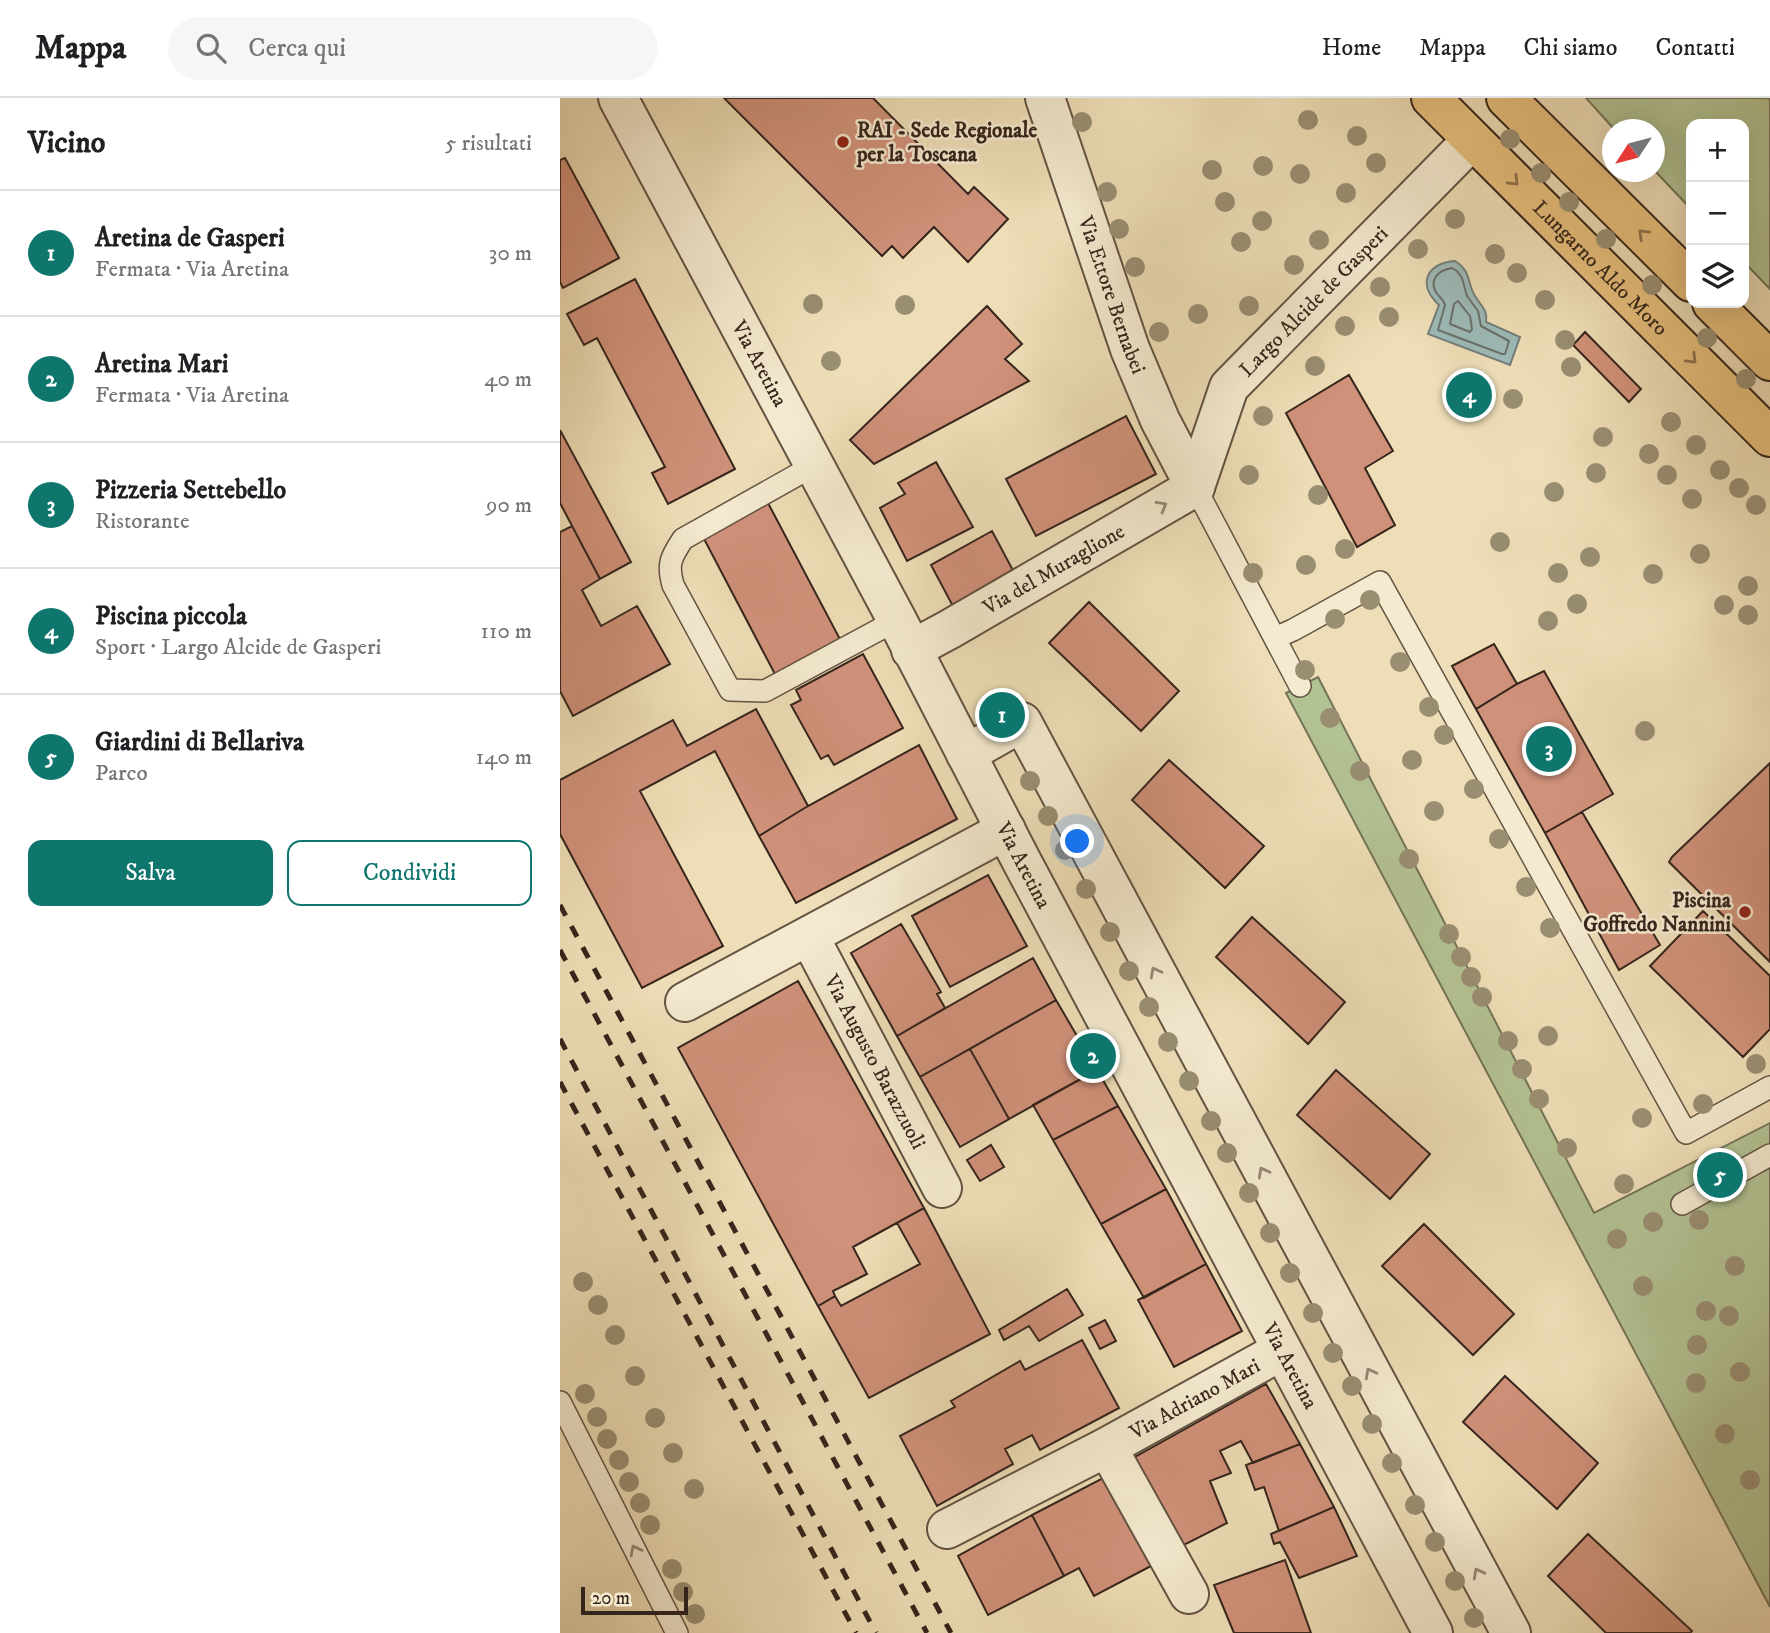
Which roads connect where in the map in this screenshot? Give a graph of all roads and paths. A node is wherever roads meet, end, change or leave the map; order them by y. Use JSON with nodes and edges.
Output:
{"nodes":[{"id":1,"x":618,"y":98,"type":"edge"},
{"id":2,"x":1045,"y":98,"type":"edge"},
{"id":3,"x":1431,"y":98,"type":"edge"},
{"id":4,"x":1507,"y":98,"type":"edge"},
{"id":5,"x":1472,"y":140,"type":"junction"},
{"id":6,"x":1686,"y":277,"type":"edge"},
{"id":7,"x":1717,"y":308,"type":"edge"},
{"id":8,"x":1770,"y":361,"type":"edge"},
{"id":9,"x":1770,"y":437,"type":"edge"},
{"id":10,"x":813,"y":466,"type":"junction"},
{"id":11,"x":1195,"y":487,"type":"junction"},
{"id":12,"x":904,"y":635,"type":"junction"},
{"id":13,"x":1275,"y":638,"type":"junction"},
{"id":14,"x":1300,"y":686,"type":"dead end"},
{"id":15,"x":966,"y":754,"type":"junction"},
{"id":16,"x":1006,"y":830,"type":"junction"},
{"id":17,"x":809,"y":936,"type":"junction"},
{"id":18,"x":685,"y":1002,"type":"dead end"},
{"id":19,"x":1770,"y":1087,"type":"edge"},
{"id":20,"x":1770,"y":1155,"type":"edge"},
{"id":21,"x":943,"y":1188,"type":"dead end"},
{"id":22,"x":1682,"y":1203,"type":"dead end"},
{"id":23,"x":1281,"y":1351,"type":"junction"},
{"id":24,"x":560,"y":1402,"type":"edge"},
{"id":25,"x":1107,"y":1447,"type":"junction"},
{"id":26,"x":947,"y":1529,"type":"dead end"},
{"id":27,"x":1189,"y":1594,"type":"dead end"},
{"id":28,"x":677,"y":1633,"type":"edge"},
{"id":29,"x":1433,"y":1633,"type":"edge"},
{"id":30,"x":1511,"y":1633,"type":"edge"}],
"edges":[{"from":1,"to":10,"type":"street","name":"Via Aretina"},
{"from":2,"to":11,"type":"street","name":"Via Ettore Bernabei"},
{"from":3,"to":5,"type":"main road","name":"Lungarno Aldo Moro"},
{"from":6,"to":4,"type":"main road","one_way":true},
{"from":5,"to":9,"type":"main road","name":"Lungarno Aldo Moro","one_way":true},
{"from":5,"to":11,"type":"street","name":"Largo Alcide de Gasperi"},
{"from":7,"to":8,"type":"main road"},
{"from":10,"to":12,"type":"street","name":"Via Aretina"},
{"from":10,"to":12,"type":"lane"},
{"from":12,"to":11,"type":"street","name":"Via del Muraglione","one_way":true},
{"from":11,"to":13,"type":"lane"},
{"from":12,"to":15,"type":"street","name":"Via Aretina"},
{"from":13,"to":14,"type":"lane"},
{"from":13,"to":19,"type":"lane"},
{"from":15,"to":16,"type":"street","name":"Via Aretina"},
{"from":30,"to":15,"type":"street","one_way":true},
{"from":16,"to":17,"type":"street"},
{"from":16,"to":23,"type":"street","name":"Via Aretina"},
{"from":17,"to":18,"type":"street"},
{"from":17,"to":21,"type":"street","name":"Via Augusto Barazzuoli"},
{"from":20,"to":22,"type":"lane"},
{"from":23,"to":25,"type":"street","name":"Via Adriano Mari"},
{"from":23,"to":29,"type":"street","name":"Via Aretina"},
{"from":28,"to":24,"type":"lane","one_way":true},
{"from":25,"to":26,"type":"street","name":"Via Adriano Mari"},
{"from":25,"to":27,"type":"street","name":"Via Adriano Mari"}]}
